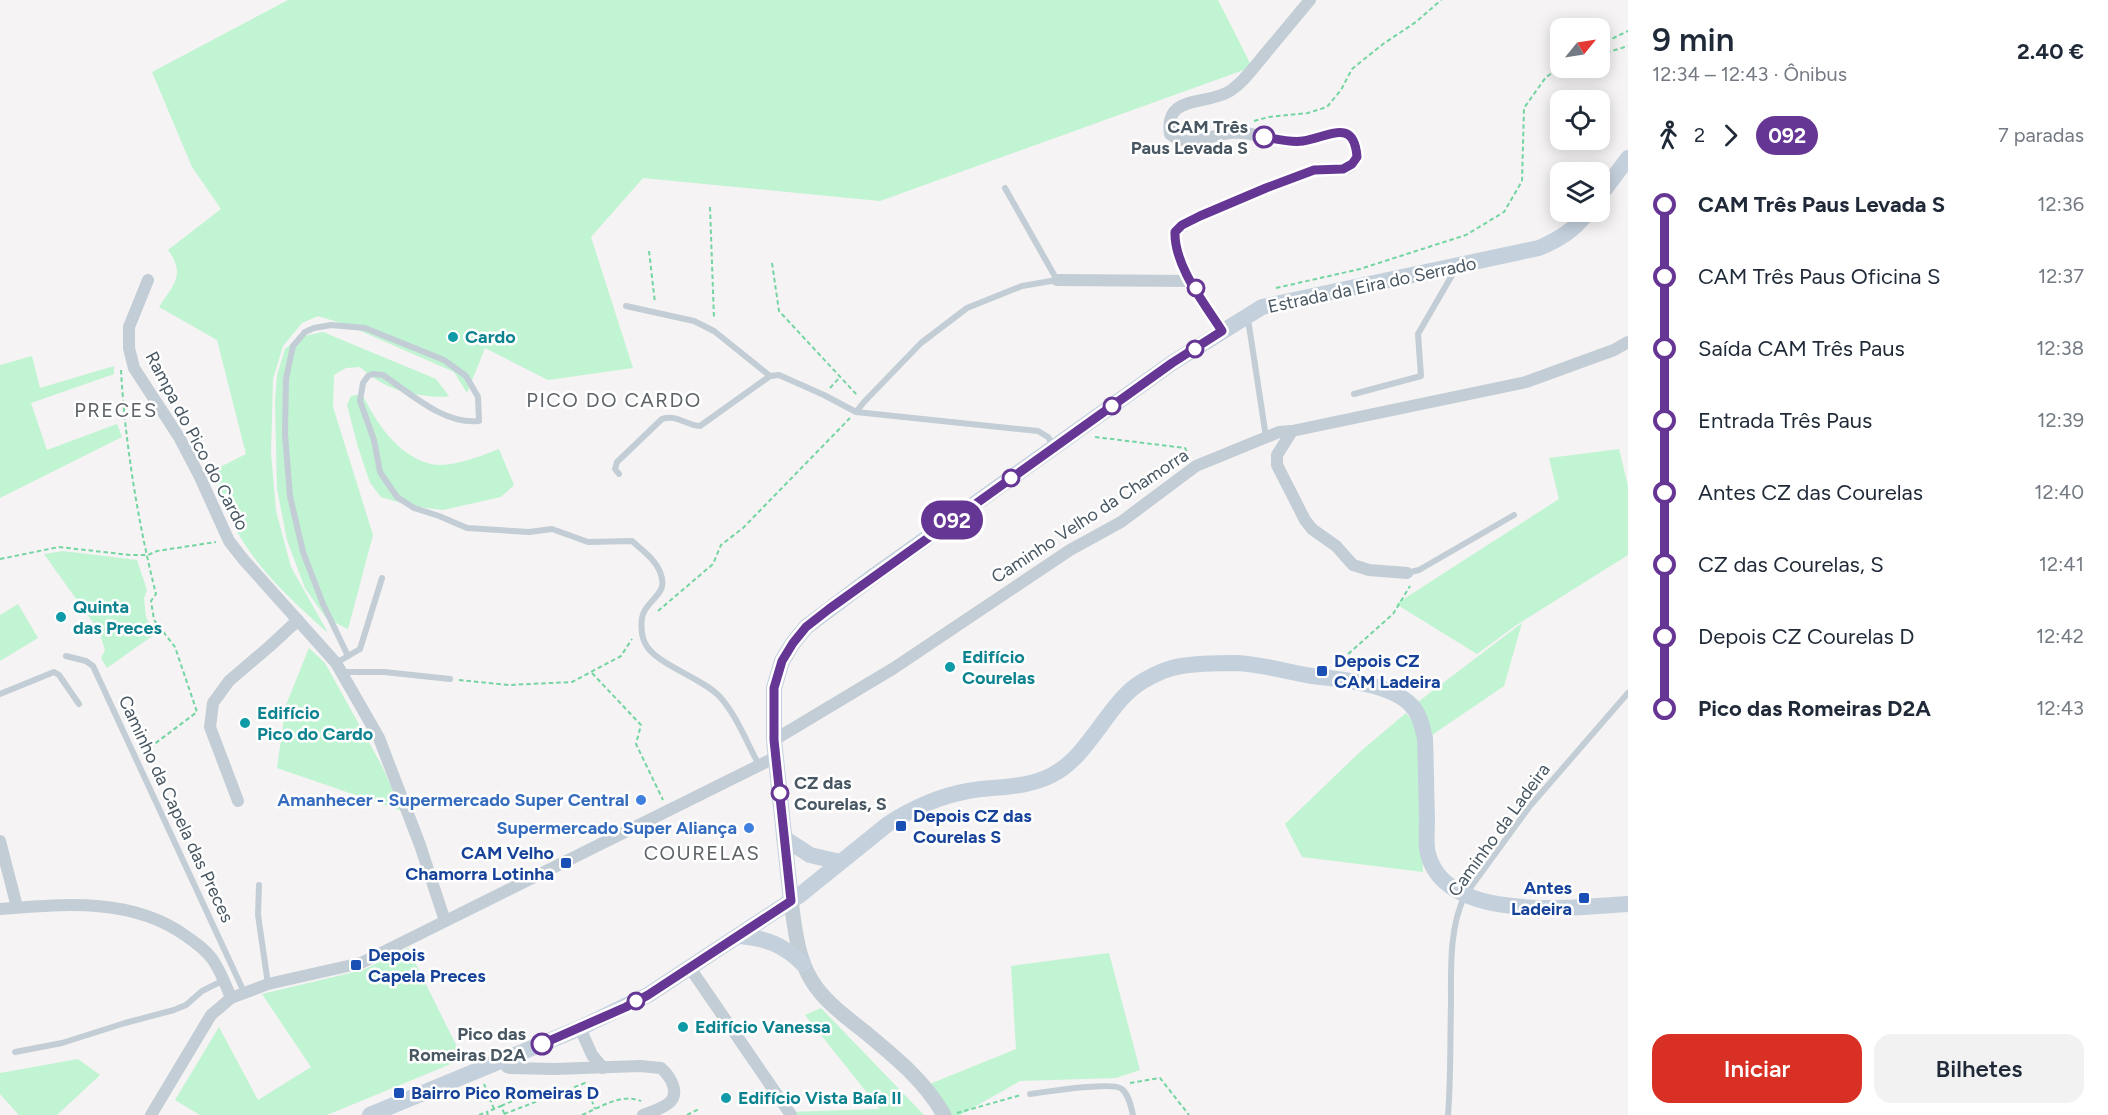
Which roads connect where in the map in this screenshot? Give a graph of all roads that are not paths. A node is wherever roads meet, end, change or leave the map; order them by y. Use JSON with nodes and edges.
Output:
{"nodes":[{"id":1,"x":1310,"y":0,"type":"edge"},
{"id":2,"x":1628,"y":158,"type":"edge"},
{"id":3,"x":1610,"y":182,"type":"edge"},
{"id":4,"x":1005,"y":188,"type":"dead end"},
{"id":5,"x":1580,"y":222,"type":"edge"},
{"id":6,"x":1457,"y":266,"type":"junction"},
{"id":7,"x":148,"y":280,"type":"dead end"},
{"id":8,"x":1058,"y":280,"type":"junction"},
{"id":9,"x":1191,"y":281,"type":"junction"},
{"id":10,"x":626,"y":306,"type":"dead end"},
{"id":11,"x":1247,"y":317,"type":"junction"},
{"id":12,"x":1222,"y":331,"type":"junction"},
{"id":13,"x":1628,"y":342,"type":"edge"},
{"id":14,"x":770,"y":376,"type":"junction"},
{"id":15,"x":1354,"y":394,"type":"dead end"},
{"id":16,"x":856,"y":412,"type":"junction"},
{"id":17,"x":1292,"y":431,"type":"junction"},
{"id":18,"x":1266,"y":437,"type":"junction"},
{"id":19,"x":1055,"y":447,"type":"junction"},
{"id":20,"x":620,"y":474,"type":"dead end"},
{"id":21,"x":1514,"y":515,"type":"dead end"},
{"id":22,"x":1413,"y":572,"type":"joint"},
{"id":23,"x":382,"y":578,"type":"dead end"},
{"id":24,"x":298,"y":620,"type":"junction"},
{"id":25,"x":66,"y":656,"type":"dead end"},
{"id":26,"x":348,"y":657,"type":"junction"},
{"id":27,"x":339,"y":667,"type":"junction"},
{"id":28,"x":450,"y":679,"type":"road end"},
{"id":29,"x":1628,"y":693,"type":"edge"},
{"id":30,"x":0,"y":694,"type":"edge"},
{"id":31,"x":79,"y":704,"type":"dead end"},
{"id":32,"x":774,"y":740,"type":"junction"},
{"id":33,"x":776,"y":757,"type":"junction"},
{"id":34,"x":759,"y":765,"type":"junction"},
{"id":35,"x":238,"y":801,"type":"dead end"},
{"id":36,"x":784,"y":838,"type":"junction"},
{"id":37,"x":0,"y":841,"type":"edge"},
{"id":38,"x":840,"y":862,"type":"junction"},
{"id":39,"x":259,"y":885,"type":"dead end"},
{"id":40,"x":1465,"y":895,"type":"junction"},
{"id":41,"x":791,"y":901,"type":"junction"},
{"id":42,"x":1628,"y":904,"type":"edge"},
{"id":43,"x":17,"y":907,"type":"junction"},
{"id":44,"x":0,"y":909,"type":"edge"},
{"id":45,"x":444,"y":921,"type":"junction"},
{"id":46,"x":739,"y":936,"type":"junction"},
{"id":47,"x":803,"y":964,"type":"junction"},
{"id":48,"x":690,"y":968,"type":"junction"},
{"id":49,"x":224,"y":980,"type":"junction"},
{"id":50,"x":268,"y":984,"type":"junction"},
{"id":51,"x":244,"y":992,"type":"junction"},
{"id":52,"x":231,"y":998,"type":"junction"},
{"id":53,"x":580,"y":1028,"type":"junction"},
{"id":54,"x":15,"y":1052,"type":"dead end"},
{"id":55,"x":503,"y":1060,"type":"junction"},
{"id":56,"x":603,"y":1068,"type":"junction"},
{"id":57,"x":1030,"y":1094,"type":"road end"},
{"id":58,"x":151,"y":1115,"type":"edge"},
{"id":59,"x":370,"y":1115,"type":"edge"},
{"id":60,"x":643,"y":1115,"type":"edge"},
{"id":61,"x":791,"y":1115,"type":"edge"},
{"id":62,"x":944,"y":1115,"type":"edge"},
{"id":63,"x":1133,"y":1115,"type":"edge"},
{"id":64,"x":1448,"y":1115,"type":"edge"}],
"edges":[{"from":1,"to":9,"type":"street"},
{"from":2,"to":3,"type":"main road"},
{"from":4,"to":8,"type":"lane"},
{"from":5,"to":6,"type":"main road","name":"Estrada da Eira do Serrado"},
{"from":6,"to":11,"type":"main road","name":"Estrada da Eira do Serrado"},
{"from":6,"to":15,"type":"lane"},
{"from":7,"to":24,"type":"street","name":"Rampa do Pico do Cardo"},
{"from":8,"to":9,"type":"street"},
{"from":8,"to":16,"type":"lane"},
{"from":9,"to":12,"type":"street"},
{"from":10,"to":14,"type":"lane"},
{"from":11,"to":12,"type":"main road","name":"Estrada da Eira do Serrado"},
{"from":11,"to":18,"type":"lane"},
{"from":12,"to":19,"type":"main road","name":"Estrada da Eira do Serrado"},
{"from":13,"to":17,"type":"street","name":"Caminho Velho da Chamorra"},
{"from":14,"to":16,"type":"lane"},
{"from":14,"to":20,"type":"lane"},
{"from":16,"to":19,"type":"lane"},
{"from":17,"to":18,"type":"street","name":"Caminho Velho da Chamorra"},
{"from":17,"to":22,"type":"street"},
{"from":18,"to":32,"type":"street","name":"Caminho Velho da Chamorra"},
{"from":19,"to":32,"type":"main road","name":"Estrada da Eira do Serrado"},
{"from":21,"to":22,"type":"lane"},
{"from":23,"to":26,"type":"lane"},
{"from":24,"to":27,"type":"street","name":"Rampa do Pico do Cardo"},
{"from":24,"to":35,"type":"street"},
{"from":25,"to":51,"type":"lane","name":"Caminho da Capela das Preces"},
{"from":26,"to":27,"type":"lane"},
{"from":26,"to":34,"type":"lane"},
{"from":27,"to":28,"type":"lane"},
{"from":27,"to":45,"type":"street","name":"Rampa do Pico do Cardo"},
{"from":29,"to":40,"type":"lane","name":"Caminho da Ladeira"},
{"from":30,"to":31,"type":"lane"},
{"from":32,"to":33,"type":"main road","name":"Estrada da Eira do Serrado"},
{"from":33,"to":34,"type":"street"},
{"from":33,"to":36,"type":"main road","name":"Estrada da Eira do Serrado"},
{"from":34,"to":45,"type":"street"},
{"from":36,"to":38,"type":"main road"},
{"from":36,"to":41,"type":"main road","name":"Estrada da Eira do Serrado"},
{"from":37,"to":43,"type":"street"},
{"from":38,"to":40,"type":"main road"},
{"from":38,"to":41,"type":"main road"},
{"from":39,"to":50,"type":"lane"},
{"from":40,"to":42,"type":"main road"},
{"from":40,"to":64,"type":"lane","name":"Caminho da Ladeira"},
{"from":41,"to":46,"type":"main road"},
{"from":41,"to":47,"type":"street"},
{"from":43,"to":44,"type":"street"},
{"from":43,"to":49,"type":"street"},
{"from":45,"to":50,"type":"street"},
{"from":46,"to":47,"type":"main road"},
{"from":46,"to":48,"type":"main road"},
{"from":47,"to":62,"type":"street"},
{"from":48,"to":53,"type":"main road"},
{"from":48,"to":61,"type":"street"},
{"from":49,"to":52,"type":"street"},
{"from":49,"to":54,"type":"lane"},
{"from":50,"to":51,"type":"street"},
{"from":51,"to":52,"type":"street"},
{"from":52,"to":58,"type":"street"},
{"from":53,"to":55,"type":"main road"},
{"from":53,"to":56,"type":"street"},
{"from":55,"to":56,"type":"street"},
{"from":55,"to":59,"type":"main road"},
{"from":56,"to":60,"type":"street"},
{"from":57,"to":63,"type":"lane"}]}
